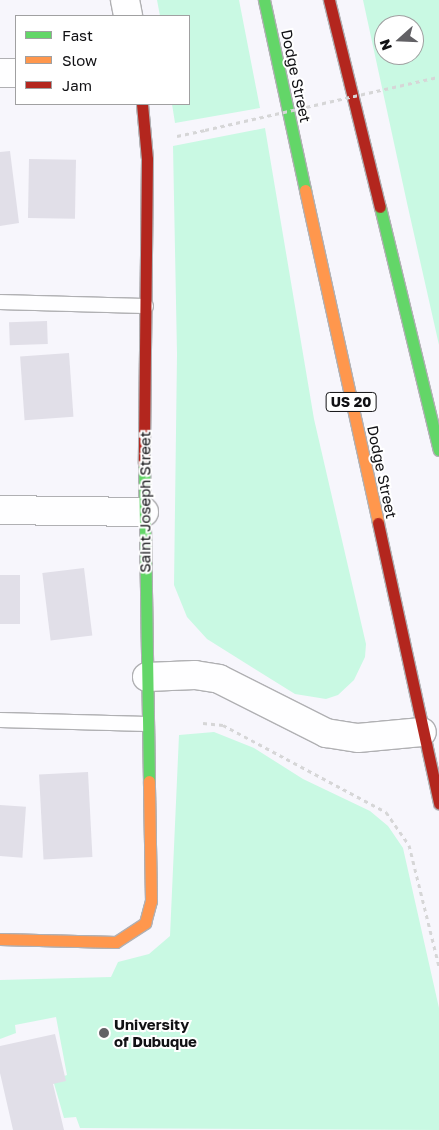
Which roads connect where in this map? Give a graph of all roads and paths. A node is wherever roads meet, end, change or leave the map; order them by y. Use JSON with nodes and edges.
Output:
{"nodes":[{"id":1,"x":125,"y":0,"type":"edge"},
{"id":2,"x":264,"y":0,"type":"edge"},
{"id":3,"x":330,"y":0,"type":"edge"},
{"id":4,"x":128,"y":15,"type":"edge"},
{"id":5,"x":0,"y":73,"type":"edge"},
{"id":6,"x":15,"y":73,"type":"edge"},
{"id":7,"x":439,"y":78,"type":"edge"},
{"id":8,"x":142,"y":105,"type":"edge"},
{"id":9,"x":176,"y":136,"type":"dead end"},
{"id":10,"x":0,"y":302,"type":"edge"},
{"id":11,"x":146,"y":306,"type":"junction"},
{"id":12,"x":439,"y":450,"type":"edge"},
{"id":13,"x":0,"y":510,"type":"edge"},
{"id":14,"x":144,"y":512,"type":"junction"},
{"id":15,"x":147,"y":677,"type":"junction"},
{"id":16,"x":0,"y":720,"type":"edge"},
{"id":17,"x":203,"y":723,"type":"dead end"},
{"id":18,"x":147,"y":724,"type":"junction"},
{"id":19,"x":422,"y":732,"type":"junction"},
{"id":20,"x":439,"y":803,"type":"edge"},
{"id":21,"x":0,"y":939,"type":"edge"},
{"id":22,"x":439,"y":966,"type":"edge"}],
"edges":[{"from":1,"to":4,"type":"street"},
{"from":2,"to":19,"type":"main road","name":"Dodge Street","number":"US 20"},
{"from":3,"to":12,"type":"main road"},
{"from":5,"to":6,"type":"street"},
{"from":7,"to":9,"type":"path","bridge":true},
{"from":8,"to":11,"type":"main road","name":"Saint Joseph Street"},
{"from":10,"to":11,"type":"lane"},
{"from":11,"to":14,"type":"main road","name":"Saint Joseph Street"},
{"from":13,"to":14,"type":"street"},
{"from":14,"to":15,"type":"main road","name":"Saint Joseph Street"},
{"from":15,"to":18,"type":"main road","name":"Saint Joseph Street"},
{"from":15,"to":19,"type":"street"},
{"from":16,"to":18,"type":"lane"},
{"from":17,"to":22,"type":"path"},
{"from":18,"to":21,"type":"main road","name":"Saint Joseph Street"},
{"from":19,"to":20,"type":"main road","name":"Dodge Street","number":"US 20"}]}
